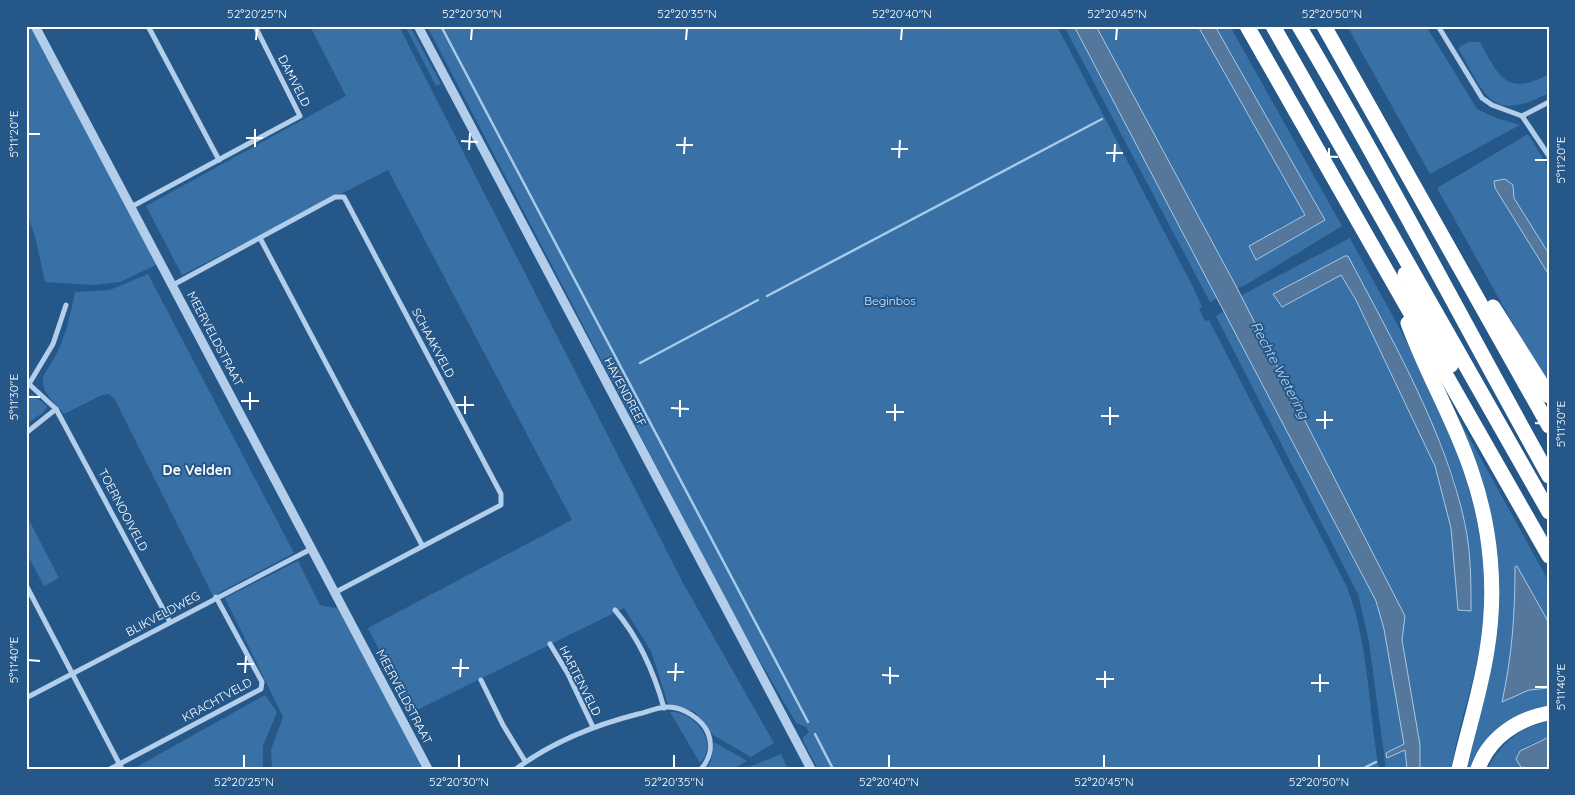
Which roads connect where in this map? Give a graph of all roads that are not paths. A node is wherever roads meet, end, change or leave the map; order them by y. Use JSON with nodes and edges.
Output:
{"nodes":[{"id":1,"x":148,"y":26,"type":"edge"},
{"id":2,"x":255,"y":26,"type":"edge"},
{"id":3,"x":418,"y":26,"type":"edge"},
{"id":4,"x":1247,"y":26,"type":"edge"},
{"id":5,"x":1273,"y":26,"type":"edge"},
{"id":6,"x":1299,"y":26,"type":"edge"},
{"id":7,"x":1324,"y":26,"type":"edge"},
{"id":8,"x":1438,"y":26,"type":"edge"},
{"id":9,"x":38,"y":27,"type":"edge"},
{"id":10,"x":1549,"y":102,"type":"edge"},
{"id":11,"x":1522,"y":116,"type":"junction"},
{"id":12,"x":1549,"y":156,"type":"edge"},
{"id":13,"x":219,"y":160,"type":"junction"},
{"id":14,"x":131,"y":207,"type":"junction"},
{"id":15,"x":1378,"y":214,"type":"junction"},
{"id":16,"x":260,"y":238,"type":"junction"},
{"id":17,"x":1453,"y":253,"type":"junction"},
{"id":18,"x":173,"y":285,"type":"junction"},
{"id":19,"x":1396,"y":288,"type":"junction"},
{"id":20,"x":66,"y":305,"type":"dead end"},
{"id":21,"x":28,"y":387,"type":"edge"},
{"id":22,"x":1549,"y":396,"type":"edge"},
{"id":23,"x":56,"y":409,"type":"junction"},
{"id":24,"x":1549,"y":426,"type":"edge"},
{"id":25,"x":26,"y":433,"type":"edge"},
{"id":26,"x":1549,"y":476,"type":"edge"},
{"id":27,"x":1524,"y":511,"type":"junction"},
{"id":28,"x":1549,"y":512,"type":"edge"},
{"id":29,"x":422,"y":545,"type":"junction"},
{"id":30,"x":311,"y":549,"type":"junction"},
{"id":31,"x":1549,"y":556,"type":"edge"},
{"id":32,"x":26,"y":585,"type":"edge"},
{"id":33,"x":28,"y":592,"type":"edge"},
{"id":34,"x":334,"y":593,"type":"junction"},
{"id":35,"x":216,"y":597,"type":"junction"},
{"id":36,"x":615,"y":610,"type":"dead end"},
{"id":37,"x":170,"y":622,"type":"junction"},
{"id":38,"x":550,"y":644,"type":"dead end"},
{"id":39,"x":73,"y":674,"type":"junction"},
{"id":40,"x":481,"y":680,"type":"dead end"},
{"id":41,"x":26,"y":698,"type":"edge"},
{"id":42,"x":664,"y":708,"type":"junction"},
{"id":43,"x":1549,"y":713,"type":"edge"},
{"id":44,"x":593,"y":727,"type":"junction"},
{"id":45,"x":525,"y":761,"type":"junction"},
{"id":46,"x":121,"y":767,"type":"edge"},
{"id":47,"x":110,"y":769,"type":"edge"},
{"id":48,"x":428,"y":769,"type":"edge"},
{"id":49,"x":516,"y":769,"type":"edge"},
{"id":50,"x":701,"y":769,"type":"edge"},
{"id":51,"x":811,"y":769,"type":"edge"},
{"id":52,"x":1459,"y":769,"type":"edge"},
{"id":53,"x":1478,"y":769,"type":"edge"}],
"edges":[{"from":1,"to":13,"type":"street"},
{"from":2,"to":13,"type":"street","name":"DAMVELD"},
{"from":3,"to":51,"type":"street","name":"HAVENDREEF"},
{"from":4,"to":19,"type":"highway"},
{"from":5,"to":15,"type":"highway"},
{"from":6,"to":26,"type":"highway"},
{"from":7,"to":17,"type":"highway"},
{"from":8,"to":11,"type":"street"},
{"from":9,"to":14,"type":"street","name":"MEERVELDSTRAAT"},
{"from":10,"to":11,"type":"street"},
{"from":11,"to":12,"type":"street"},
{"from":13,"to":14,"type":"street","name":"DAMVELD"},
{"from":14,"to":18,"type":"street","name":"MEERVELDSTRAAT"},
{"from":15,"to":27,"type":"highway"},
{"from":15,"to":28,"type":"highway"},
{"from":16,"to":18,"type":"street","name":"SCHAAKVELD"},
{"from":16,"to":29,"type":"street"},
{"from":16,"to":29,"type":"street","name":"SCHAAKVELD"},
{"from":17,"to":22,"type":"highway"},
{"from":17,"to":24,"type":"highway"},
{"from":18,"to":30,"type":"street","name":"MEERVELDSTRAAT"},
{"from":19,"to":27,"type":"highway"},
{"from":19,"to":52,"type":"highway"},
{"from":20,"to":21,"type":"street","name":"TOERNOOIVELD"},
{"from":21,"to":23,"type":"street","name":"TOERNOOIVELD"},
{"from":23,"to":25,"type":"street"},
{"from":23,"to":37,"type":"street","name":"TOERNOOIVELD"},
{"from":27,"to":31,"type":"highway"},
{"from":29,"to":34,"type":"street","name":"SCHAAKVELD"},
{"from":30,"to":34,"type":"street","name":"MEERVELDSTRAAT"},
{"from":30,"to":35,"type":"street","name":"BLIKVELDWEG"},
{"from":32,"to":33,"type":"street"},
{"from":33,"to":39,"type":"street"},
{"from":34,"to":48,"type":"street","name":"MEERVELDSTRAAT"},
{"from":35,"to":37,"type":"street","name":"BLIKVELDWEG"},
{"from":35,"to":46,"type":"street","name":"KRACHTVELD"},
{"from":36,"to":42,"type":"street"},
{"from":37,"to":39,"type":"street","name":"BLIKVELDWEG"},
{"from":38,"to":44,"type":"street","name":"HARTENVELD"},
{"from":39,"to":41,"type":"street","name":"BLIKVELDWEG"},
{"from":39,"to":46,"type":"street"},
{"from":40,"to":45,"type":"street"},
{"from":42,"to":44,"type":"street","name":"HARTENVELD"},
{"from":42,"to":50,"type":"street","name":"HARTENVELD"},
{"from":43,"to":53,"type":"highway"},
{"from":44,"to":45,"type":"street","name":"HARTENVELD"},
{"from":45,"to":49,"type":"street","name":"HARTENVELD"},
{"from":46,"to":47,"type":"street","name":"KRACHTVELD"}]}
